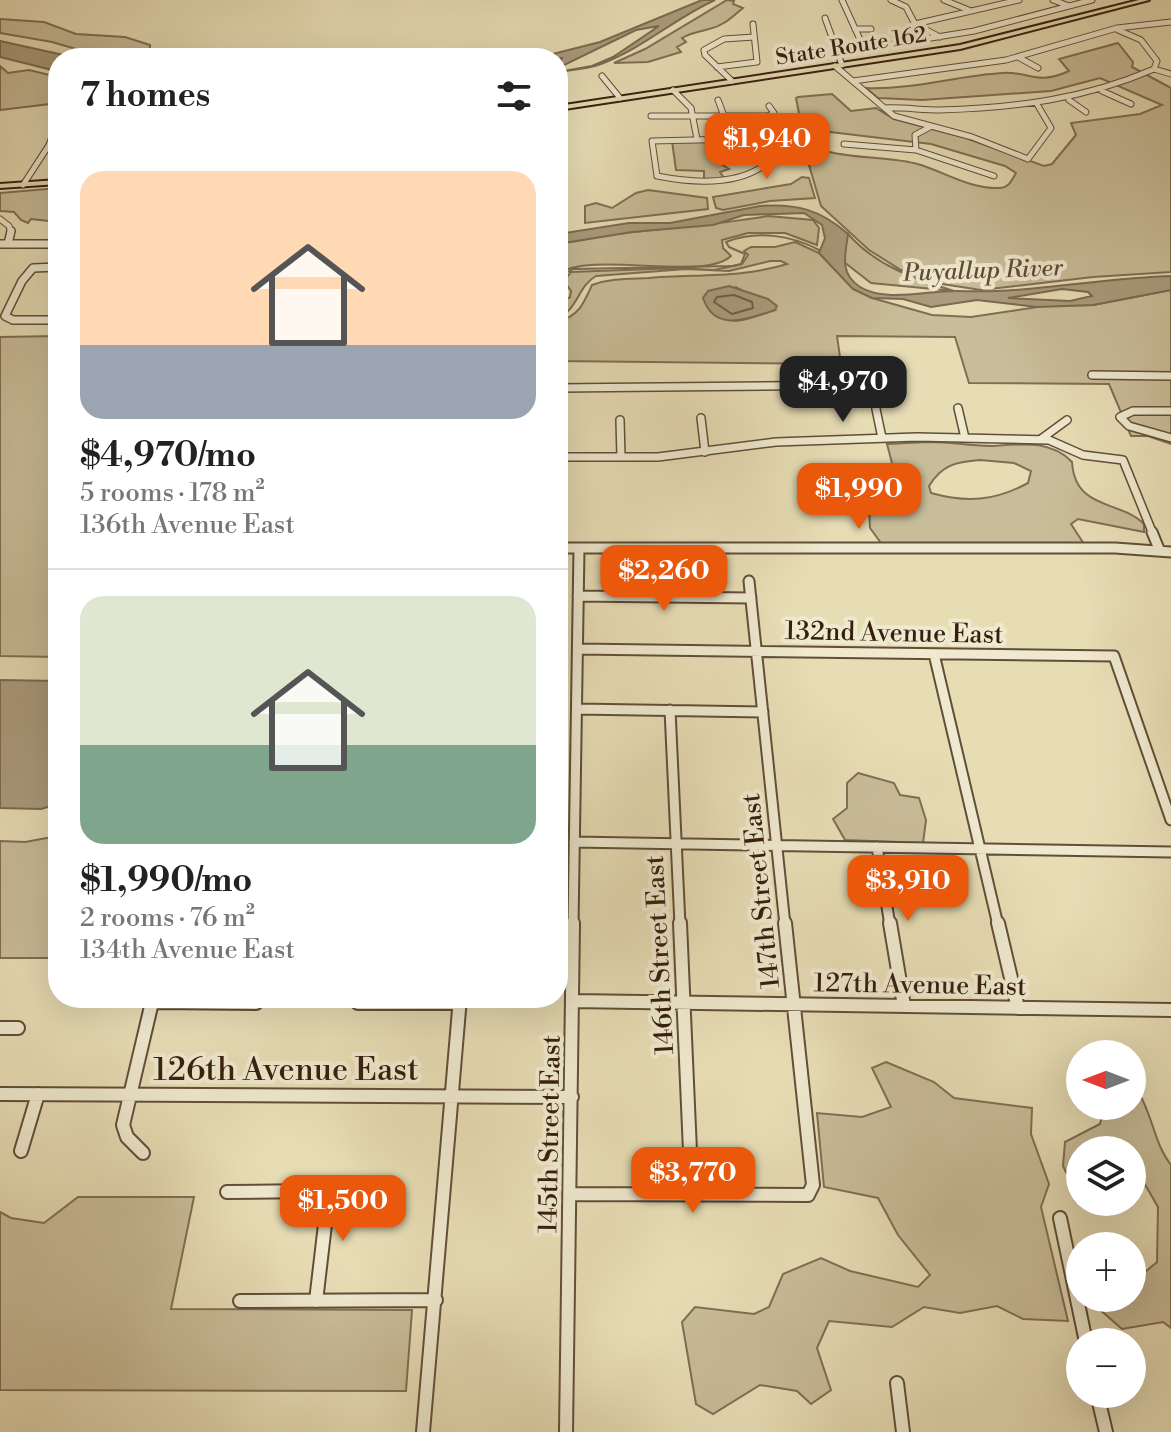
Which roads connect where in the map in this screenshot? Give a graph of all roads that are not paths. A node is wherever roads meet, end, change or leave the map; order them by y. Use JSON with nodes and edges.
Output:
{"nodes":[{"id":1,"x":842,"y":0,"type":"edge"},
{"id":2,"x":891,"y":0,"type":"edge"},
{"id":3,"x":944,"y":0,"type":"edge"},
{"id":4,"x":996,"y":0,"type":"edge"},
{"id":5,"x":1019,"y":0,"type":"edge"},
{"id":6,"x":1053,"y":0,"type":"edge"},
{"id":7,"x":1092,"y":0,"type":"edge"},
{"id":8,"x":1146,"y":0,"type":"edge"},
{"id":9,"x":1004,"y":4,"type":"junction"},
{"id":10,"x":1069,"y":6,"type":"junction"},
{"id":11,"x":972,"y":12,"type":"junction"},
{"id":12,"x":1156,"y":15,"type":"dead end"},
{"id":13,"x":825,"y":18,"type":"dead end"},
{"id":14,"x":1126,"y":21,"type":"dead end"},
{"id":15,"x":1162,"y":22,"type":"junction"},
{"id":16,"x":1171,"y":22,"type":"edge"},
{"id":17,"x":753,"y":24,"type":"dead end"},
{"id":18,"x":915,"y":24,"type":"junction"},
{"id":19,"x":1135,"y":24,"type":"junction"},
{"id":20,"x":855,"y":29,"type":"junction"},
{"id":21,"x":871,"y":29,"type":"dead end"},
{"id":22,"x":1098,"y":29,"type":"dead end"},
{"id":23,"x":1117,"y":30,"type":"junction"},
{"id":24,"x":1106,"y":33,"type":"junction"},
{"id":25,"x":754,"y":37,"type":"junction"},
{"id":26,"x":940,"y":37,"type":"junction"},
{"id":27,"x":1005,"y":53,"type":"dead end"},
{"id":28,"x":1016,"y":57,"type":"junction"},
{"id":29,"x":975,"y":59,"type":"dead end"},
{"id":30,"x":983,"y":64,"type":"junction"},
{"id":31,"x":839,"y":65,"type":"junction"},
{"id":32,"x":717,"y":67,"type":"junction"},
{"id":33,"x":1038,"y":68,"type":"dead end"},
{"id":34,"x":1154,"y":69,"type":"junction"},
{"id":35,"x":844,"y":73,"type":"junction"},
{"id":36,"x":1171,"y":74,"type":"edge"},
{"id":37,"x":602,"y":76,"type":"dead end"},
{"id":38,"x":831,"y":76,"type":"dead end"},
{"id":39,"x":732,"y":81,"type":"junction"},
{"id":40,"x":853,"y":81,"type":"junction"},
{"id":41,"x":673,"y":90,"type":"junction"},
{"id":42,"x":1102,"y":91,"type":"junction"},
{"id":43,"x":620,"y":98,"type":"junction"},
{"id":44,"x":718,"y":100,"type":"dead end"},
{"id":45,"x":1069,"y":100,"type":"junction"},
{"id":46,"x":1037,"y":104,"type":"junction"},
{"id":47,"x":1131,"y":104,"type":"dead end"},
{"id":48,"x":568,"y":106,"type":"edge"},
{"id":49,"x":769,"y":106,"type":"dead end"},
{"id":50,"x":884,"y":108,"type":"junction"},
{"id":51,"x":1086,"y":112,"type":"dead end"},
{"id":52,"x":651,"y":116,"type":"dead end"},
{"id":53,"x":724,"y":116,"type":"junction"},
{"id":54,"x":693,"y":117,"type":"junction"},
{"id":55,"x":930,"y":127,"type":"junction"},
{"id":56,"x":697,"y":139,"type":"junction"},
{"id":57,"x":844,"y":144,"type":"dead end"},
{"id":58,"x":48,"y":147,"type":"edge"},
{"id":59,"x":916,"y":150,"type":"junction"},
{"id":60,"x":748,"y":161,"type":"dead end"},
{"id":61,"x":763,"y":166,"type":"junction"},
{"id":62,"x":994,"y":176,"type":"dead end"},
{"id":63,"x":48,"y":183,"type":"edge"},
{"id":64,"x":23,"y":185,"type":"junction"},
{"id":65,"x":0,"y":186,"type":"edge"},
{"id":66,"x":0,"y":219,"type":"edge"},
{"id":67,"x":8,"y":244,"type":"edge"},
{"id":68,"x":48,"y":245,"type":"edge"},
{"id":69,"x":48,"y":267,"type":"edge"},
{"id":70,"x":48,"y":320,"type":"edge"},
{"id":71,"x":1092,"y":375,"type":"dead end"},
{"id":72,"x":1171,"y":376,"type":"edge"},
{"id":73,"x":874,"y":385,"type":"dead end"},
{"id":74,"x":568,"y":388,"type":"edge"},
{"id":75,"x":958,"y":408,"type":"dead end"},
{"id":76,"x":876,"y":409,"type":"dead end"},
{"id":77,"x":1171,"y":411,"type":"edge"},
{"id":78,"x":701,"y":418,"type":"dead end"},
{"id":79,"x":620,"y":420,"type":"dead end"},
{"id":80,"x":1067,"y":420,"type":"dead end"},
{"id":81,"x":882,"y":438,"type":"junction"},
{"id":82,"x":965,"y":438,"type":"junction"},
{"id":83,"x":1171,"y":438,"type":"edge"},
{"id":84,"x":1038,"y":440,"type":"junction"},
{"id":85,"x":705,"y":452,"type":"junction"},
{"id":86,"x":568,"y":457,"type":"edge"},
{"id":87,"x":621,"y":457,"type":"junction"},
{"id":88,"x":568,"y":548,"type":"edge"},
{"id":89,"x":579,"y":549,"type":"junction"},
{"id":90,"x":1159,"y":549,"type":"junction"},
{"id":91,"x":1171,"y":552,"type":"edge"},
{"id":92,"x":663,"y":581,"type":"dead end"},
{"id":93,"x":749,"y":581,"type":"dead end"},
{"id":94,"x":578,"y":596,"type":"junction"},
{"id":95,"x":664,"y":597,"type":"junction"},
{"id":96,"x":751,"y":598,"type":"junction"},
{"id":97,"x":578,"y":649,"type":"junction"},
{"id":98,"x":757,"y":652,"type":"junction"},
{"id":99,"x":934,"y":654,"type":"junction"},
{"id":100,"x":577,"y":709,"type":"junction"},
{"id":101,"x":670,"y":710,"type":"junction"},
{"id":102,"x":763,"y":712,"type":"junction"},
{"id":103,"x":1171,"y":820,"type":"edge"},
{"id":104,"x":574,"y":842,"type":"junction"},
{"id":105,"x":676,"y":843,"type":"junction"},
{"id":106,"x":777,"y":845,"type":"junction"},
{"id":107,"x":877,"y":847,"type":"junction"},
{"id":108,"x":979,"y":849,"type":"junction"},
{"id":109,"x":1171,"y":852,"type":"edge"},
{"id":110,"x":573,"y":1001,"type":"junction"},
{"id":111,"x":683,"y":1002,"type":"junction"},
{"id":112,"x":795,"y":1004,"type":"junction"},
{"id":113,"x":904,"y":1006,"type":"junction"},
{"id":114,"x":150,"y":1008,"type":"edge"},
{"id":115,"x":458,"y":1008,"type":"edge"},
{"id":116,"x":1018,"y":1008,"type":"junction"},
{"id":117,"x":1171,"y":1010,"type":"edge"},
{"id":118,"x":0,"y":1028,"type":"edge"},
{"id":119,"x":18,"y":1028,"type":"dead end"},
{"id":120,"x":0,"y":1094,"type":"edge"},
{"id":121,"x":38,"y":1094,"type":"junction"},
{"id":122,"x":130,"y":1095,"type":"junction"},
{"id":123,"x":452,"y":1096,"type":"junction"},
{"id":124,"x":572,"y":1097,"type":"junction"},
{"id":125,"x":21,"y":1151,"type":"dead end"},
{"id":126,"x":143,"y":1153,"type":"dead end"},
{"id":127,"x":227,"y":1192,"type":"dead end"},
{"id":128,"x":570,"y":1194,"type":"junction"},
{"id":129,"x":692,"y":1197,"type":"junction"},
{"id":130,"x":1060,"y":1218,"type":"dead end"},
{"id":131,"x":436,"y":1300,"type":"junction"},
{"id":132,"x":240,"y":1301,"type":"dead end"},
{"id":133,"x":316,"y":1301,"type":"junction"},
{"id":134,"x":1083,"y":1328,"type":"edge"},
{"id":135,"x":897,"y":1383,"type":"dead end"},
{"id":136,"x":1100,"y":1408,"type":"edge"},
{"id":137,"x":423,"y":1432,"type":"edge"},
{"id":138,"x":566,"y":1432,"type":"edge"},
{"id":139,"x":903,"y":1432,"type":"edge"},
{"id":140,"x":1106,"y":1432,"type":"edge"}],
"edges":[{"from":1,"to":20,"type":"street"},
{"from":2,"to":18,"type":"street"},
{"from":3,"to":11,"type":"street"},
{"from":4,"to":9,"type":"street"},
{"from":5,"to":9,"type":"street"},
{"from":6,"to":10,"type":"street"},
{"from":7,"to":10,"type":"street"},
{"from":8,"to":31,"type":"main road","name":"State Route 162"},
{"from":9,"to":11,"type":"street"},
{"from":10,"to":26,"type":"street"},
{"from":11,"to":18,"type":"street"},
{"from":12,"to":15,"type":"street"},
{"from":13,"to":31,"type":"street"},
{"from":14,"to":19,"type":"street"},
{"from":15,"to":16,"type":"street"},
{"from":15,"to":19,"type":"street"},
{"from":17,"to":25,"type":"street"},
{"from":18,"to":26,"type":"street"},
{"from":19,"to":23,"type":"street"},
{"from":20,"to":21,"type":"street"},
{"from":20,"to":26,"type":"street"},
{"from":22,"to":24,"type":"street"},
{"from":23,"to":24,"type":"street"},
{"from":23,"to":34,"type":"street"},
{"from":24,"to":28,"type":"street"},
{"from":25,"to":32,"type":"street"},
{"from":25,"to":32,"type":"street"},
{"from":27,"to":28,"type":"street"},
{"from":28,"to":30,"type":"street"},
{"from":28,"to":33,"type":"street"},
{"from":29,"to":30,"type":"street"},
{"from":30,"to":40,"type":"street"},
{"from":31,"to":35,"type":"street"},
{"from":31,"to":39,"type":"main road","name":"State Route 162"},
{"from":32,"to":39,"type":"street"},
{"from":34,"to":36,"type":"street"},
{"from":34,"to":42,"type":"street"},
{"from":35,"to":38,"type":"street"},
{"from":35,"to":40,"type":"street"},
{"from":37,"to":43,"type":"street"},
{"from":39,"to":41,"type":"main road","name":"State Route 162"},
{"from":40,"to":50,"type":"street"},
{"from":41,"to":43,"type":"main road","name":"State Route 162"},
{"from":41,"to":54,"type":"street"},
{"from":42,"to":45,"type":"street"},
{"from":42,"to":47,"type":"street"},
{"from":43,"to":48,"type":"main road","name":"State Route 162"},
{"from":44,"to":53,"type":"street"},
{"from":45,"to":46,"type":"street"},
{"from":45,"to":51,"type":"street"},
{"from":46,"to":50,"type":"street"},
{"from":46,"to":55,"type":"street"},
{"from":49,"to":53,"type":"street"},
{"from":50,"to":55,"type":"street"},
{"from":52,"to":54,"type":"street"},
{"from":53,"to":54,"type":"street"},
{"from":54,"to":56,"type":"street"},
{"from":55,"to":59,"type":"street"},
{"from":56,"to":61,"type":"street"},
{"from":56,"to":61,"type":"street"},
{"from":57,"to":59,"type":"street"},
{"from":58,"to":64,"type":"street"},
{"from":59,"to":62,"type":"street"},
{"from":60,"to":61,"type":"street"},
{"from":63,"to":64,"type":"main road"},
{"from":64,"to":65,"type":"main road"},
{"from":66,"to":67,"type":"street"},
{"from":67,"to":68,"type":"street"},
{"from":69,"to":70,"type":"street"},
{"from":71,"to":72,"type":"street"},
{"from":73,"to":74,"type":"street"},
{"from":75,"to":82,"type":"street"},
{"from":76,"to":81,"type":"street"},
{"from":77,"to":83,"type":"street"},
{"from":78,"to":85,"type":"street"},
{"from":79,"to":87,"type":"street"},
{"from":80,"to":84,"type":"street"},
{"from":81,"to":82,"type":"street"},
{"from":81,"to":85,"type":"street"},
{"from":82,"to":84,"type":"street"},
{"from":84,"to":90,"type":"street"},
{"from":85,"to":87,"type":"street"},
{"from":86,"to":87,"type":"street"},
{"from":88,"to":89,"type":"street"},
{"from":89,"to":90,"type":"street"},
{"from":89,"to":94,"type":"street","name":"145th Street East"},
{"from":90,"to":91,"type":"street"},
{"from":92,"to":95,"type":"street"},
{"from":93,"to":96,"type":"street","name":"147th Street East"},
{"from":94,"to":95,"type":"street"},
{"from":94,"to":97,"type":"street","name":"145th Street East"},
{"from":95,"to":96,"type":"street"},
{"from":96,"to":98,"type":"street","name":"147th Street East"},
{"from":97,"to":98,"type":"street","name":"132nd Avenue East"},
{"from":97,"to":100,"type":"street","name":"145th Street East"},
{"from":98,"to":99,"type":"street","name":"132nd Avenue East"},
{"from":98,"to":102,"type":"street","name":"147th Street East"},
{"from":99,"to":103,"type":"street","name":"132nd Avenue East"},
{"from":99,"to":108,"type":"street"},
{"from":100,"to":101,"type":"street"},
{"from":100,"to":104,"type":"street","name":"145th Street East"},
{"from":101,"to":102,"type":"street"},
{"from":101,"to":105,"type":"street","name":"146th Street East"},
{"from":102,"to":106,"type":"street","name":"147th Street East"},
{"from":104,"to":105,"type":"street"},
{"from":104,"to":110,"type":"street","name":"145th Street East"},
{"from":105,"to":106,"type":"street"},
{"from":105,"to":111,"type":"street","name":"146th Street East"},
{"from":106,"to":107,"type":"street"},
{"from":106,"to":112,"type":"street","name":"147th Street East"},
{"from":107,"to":108,"type":"street"},
{"from":107,"to":113,"type":"street"},
{"from":108,"to":109,"type":"street"},
{"from":108,"to":116,"type":"street"},
{"from":110,"to":111,"type":"street","name":"127th Avenue East"},
{"from":110,"to":124,"type":"street","name":"145th Street East"},
{"from":111,"to":112,"type":"street","name":"127th Avenue East"},
{"from":111,"to":129,"type":"street","name":"146th Street East"},
{"from":112,"to":113,"type":"street","name":"127th Avenue East"},
{"from":112,"to":129,"type":"street","name":"147th Street East"},
{"from":113,"to":116,"type":"street","name":"127th Avenue East"},
{"from":114,"to":122,"type":"street"},
{"from":115,"to":123,"type":"street"},
{"from":116,"to":117,"type":"street","name":"127th Avenue East"},
{"from":118,"to":119,"type":"street"},
{"from":120,"to":121,"type":"street","name":"126th Avenue East"},
{"from":121,"to":122,"type":"street","name":"126th Avenue East"},
{"from":121,"to":125,"type":"street"},
{"from":122,"to":123,"type":"street","name":"126th Avenue East"},
{"from":122,"to":126,"type":"street"},
{"from":123,"to":124,"type":"street","name":"126th Avenue East"},
{"from":123,"to":131,"type":"street"},
{"from":124,"to":128,"type":"street","name":"145th Street East"},
{"from":127,"to":133,"type":"street"},
{"from":128,"to":129,"type":"street"},
{"from":128,"to":138,"type":"street","name":"145th Street East"},
{"from":130,"to":134,"type":"street"},
{"from":131,"to":133,"type":"street"},
{"from":131,"to":137,"type":"street"},
{"from":132,"to":133,"type":"street"},
{"from":135,"to":139,"type":"street"},
{"from":136,"to":140,"type":"street"}]}
